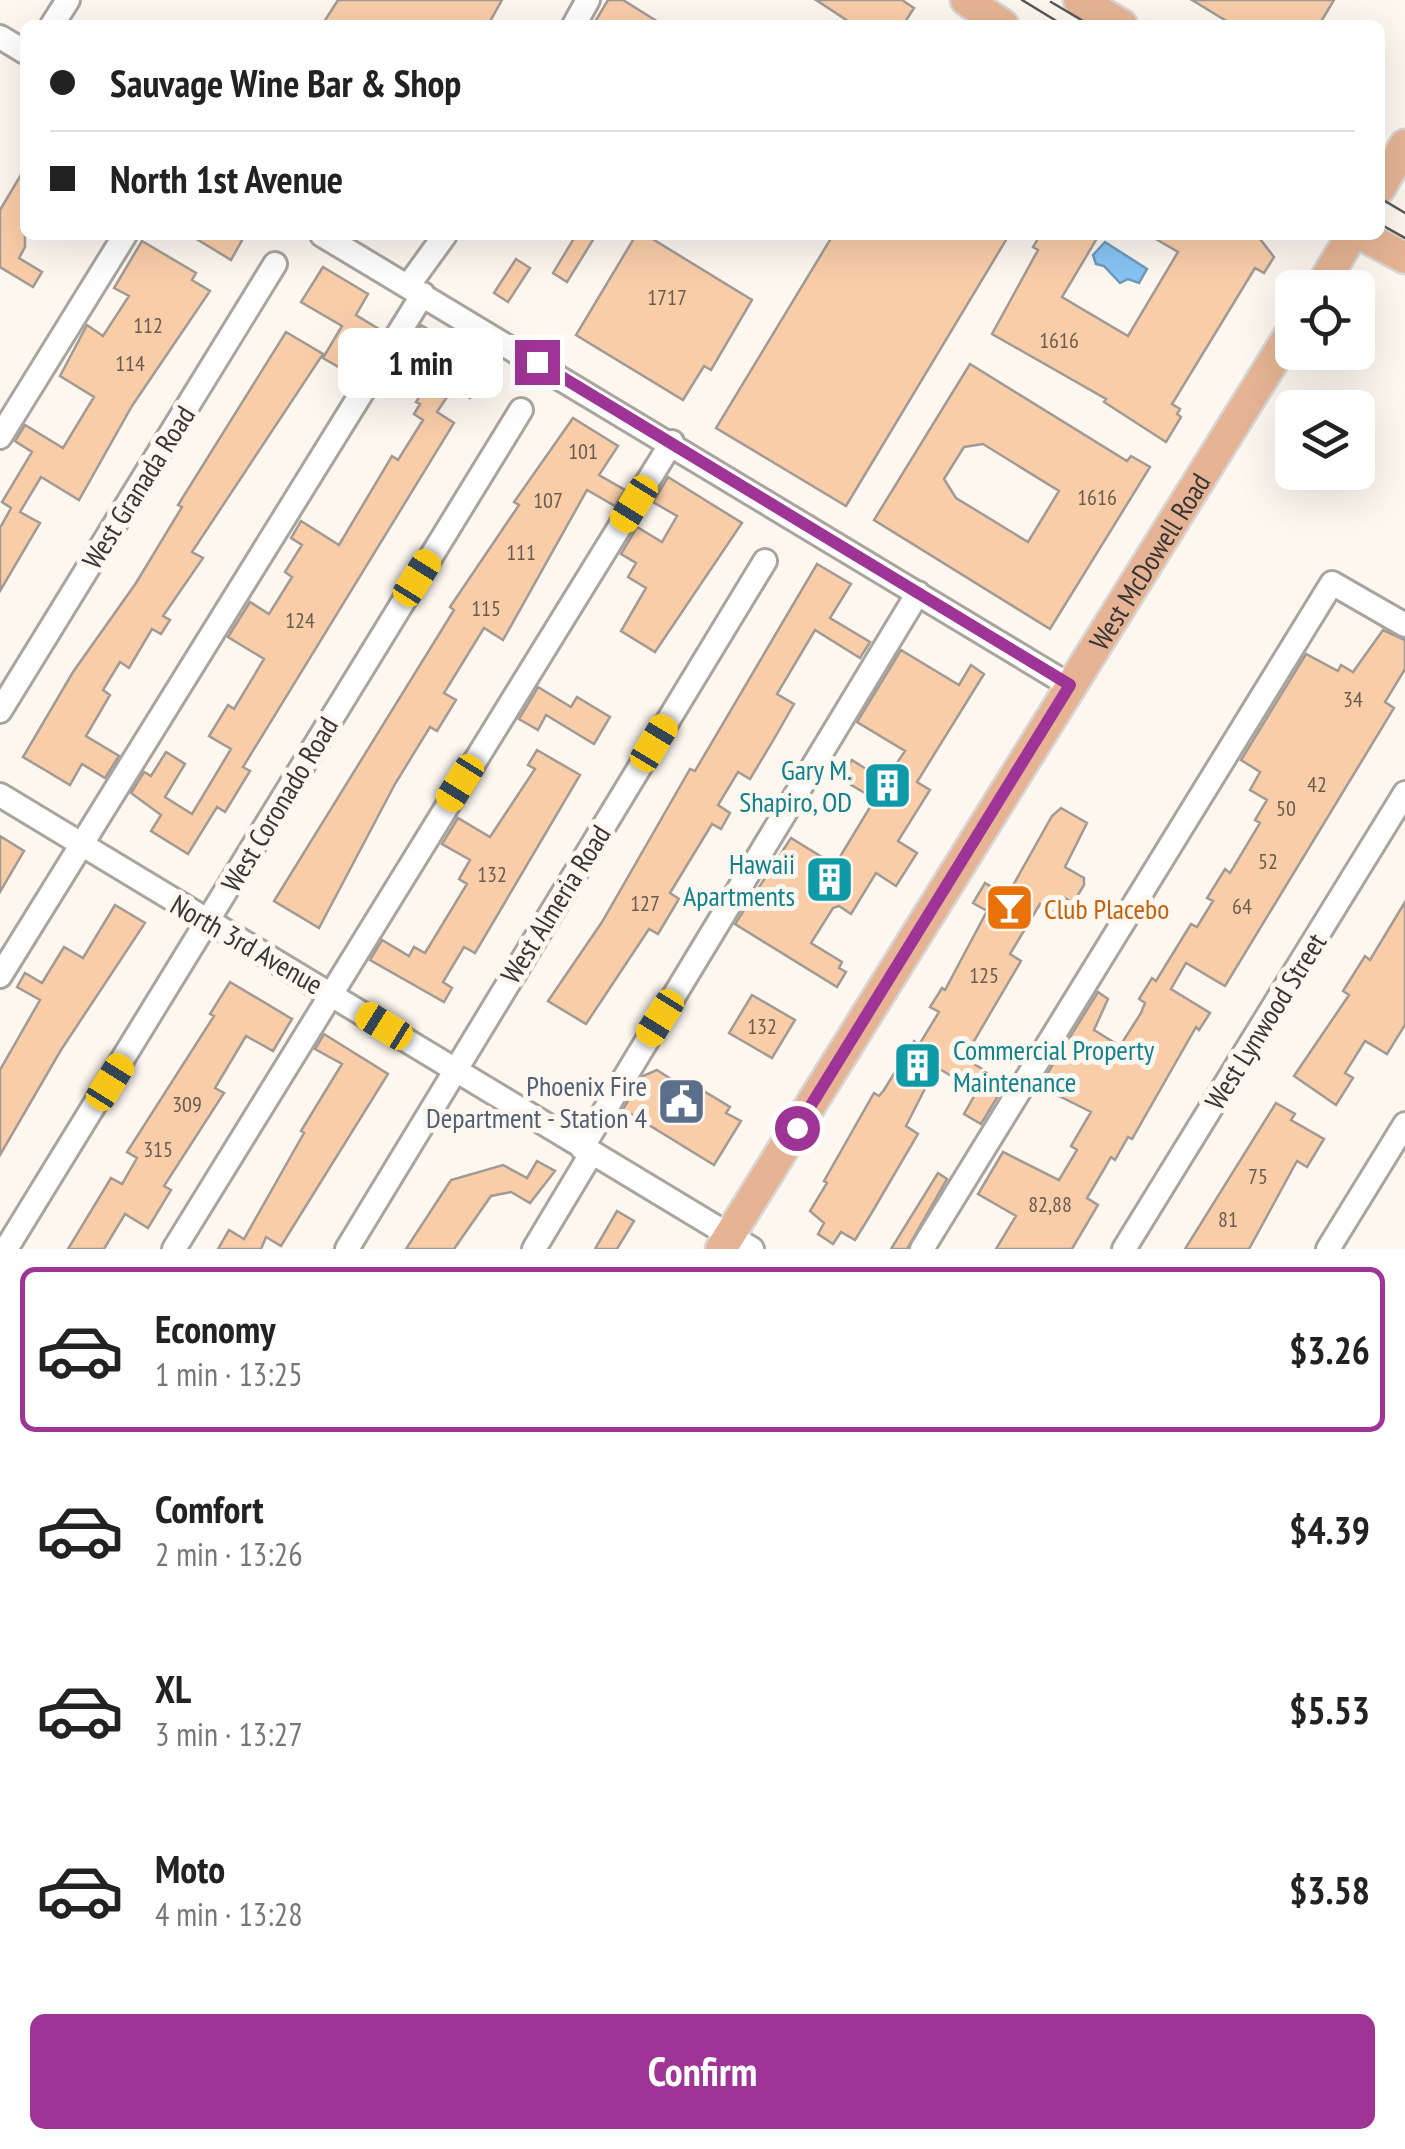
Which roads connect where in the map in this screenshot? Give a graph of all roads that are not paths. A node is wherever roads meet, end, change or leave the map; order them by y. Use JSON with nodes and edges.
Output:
{"nodes":[{"id":1,"x":966,"y":0,"type":"edge"},
{"id":2,"x":1080,"y":0,"type":"edge"},
{"id":3,"x":996,"y":20,"type":"edge"},
{"id":4,"x":1114,"y":20,"type":"edge"},
{"id":5,"x":1405,"y":145,"type":"edge"},
{"id":6,"x":1388,"y":181,"type":"edge"},
{"id":7,"x":122,"y":240,"type":"edge"},
{"id":8,"x":331,"y":240,"type":"edge"},
{"id":9,"x":442,"y":240,"type":"edge"},
{"id":10,"x":1349,"y":240,"type":"edge"},
{"id":11,"x":1371,"y":240,"type":"edge"},
{"id":12,"x":1405,"y":258,"type":"edge"},
{"id":13,"x":275,"y":264,"type":"dead end"},
{"id":14,"x":1331,"y":270,"type":"edge"},
{"id":15,"x":416,"y":290,"type":"junction"},
{"id":16,"x":1275,"y":358,"type":"edge"},
{"id":17,"x":521,"y":410,"type":"dead end"},
{"id":18,"x":0,"y":437,"type":"edge"},
{"id":19,"x":672,"y":442,"type":"junction"},
{"id":20,"x":765,"y":561,"type":"dead end"},
{"id":21,"x":918,"y":593,"type":"junction"},
{"id":22,"x":1405,"y":625,"type":"edge"},
{"id":23,"x":1070,"y":685,"type":"junction"},
{"id":24,"x":0,"y":711,"type":"edge"},
{"id":25,"x":1405,"y":793,"type":"edge"},
{"id":26,"x":0,"y":794,"type":"edge"},
{"id":27,"x":80,"y":844,"type":"junction"},
{"id":28,"x":210,"y":922,"type":"junction"},
{"id":29,"x":0,"y":976,"type":"edge"},
{"id":30,"x":332,"y":994,"type":"junction"},
{"id":31,"x":457,"y":1071,"type":"junction"},
{"id":32,"x":1405,"y":1124,"type":"edge"},
{"id":33,"x":587,"y":1151,"type":"junction"},
{"id":34,"x":734,"y":1245,"type":"edge"},
{"id":35,"x":6,"y":1249,"type":"edge"},
{"id":36,"x":174,"y":1249,"type":"edge"},
{"id":37,"x":346,"y":1249,"type":"edge"},
{"id":38,"x":534,"y":1249,"type":"edge"},
{"id":39,"x":922,"y":1249,"type":"edge"},
{"id":40,"x":1124,"y":1249,"type":"edge"},
{"id":41,"x":1328,"y":1249,"type":"edge"}],
"edges":[{"from":1,"to":3,"type":"main road"},
{"from":2,"to":4,"type":"main road"},
{"from":5,"to":6,"type":"main road"},
{"from":7,"to":18,"type":"street"},
{"from":8,"to":15,"type":"street"},
{"from":9,"to":15,"type":"street"},
{"from":10,"to":14,"type":"main road"},
{"from":11,"to":12,"type":"main road"},
{"from":13,"to":24,"type":"street","name":"West Granada Road"},
{"from":15,"to":19,"type":"street"},
{"from":15,"to":27,"type":"street"},
{"from":16,"to":23,"type":"main road","name":"West McDowell Road"},
{"from":17,"to":28,"type":"street","name":"West Coronado Road"},
{"from":19,"to":21,"type":"street"},
{"from":19,"to":30,"type":"street"},
{"from":20,"to":31,"type":"street","name":"West Almeria Road"},
{"from":21,"to":23,"type":"street"},
{"from":21,"to":33,"type":"street"},
{"from":22,"to":39,"type":"street"},
{"from":23,"to":34,"type":"main road","name":"West McDowell Road"},
{"from":25,"to":40,"type":"street","name":"West Lynwood Street"},
{"from":26,"to":27,"type":"street","name":"North 3rd Avenue"},
{"from":27,"to":28,"type":"street","name":"North 3rd Avenue"},
{"from":27,"to":29,"type":"street"},
{"from":28,"to":30,"type":"street","name":"North 3rd Avenue"},
{"from":28,"to":35,"type":"street","name":"West Coronado Road"},
{"from":30,"to":31,"type":"street","name":"North 3rd Avenue"},
{"from":30,"to":36,"type":"street"},
{"from":31,"to":33,"type":"street","name":"North 3rd Avenue"},
{"from":31,"to":37,"type":"street","name":"West Almeria Road"},
{"from":32,"to":41,"type":"street"},
{"from":33,"to":34,"type":"street","name":"North 3rd Avenue"},
{"from":33,"to":38,"type":"street"}]}
